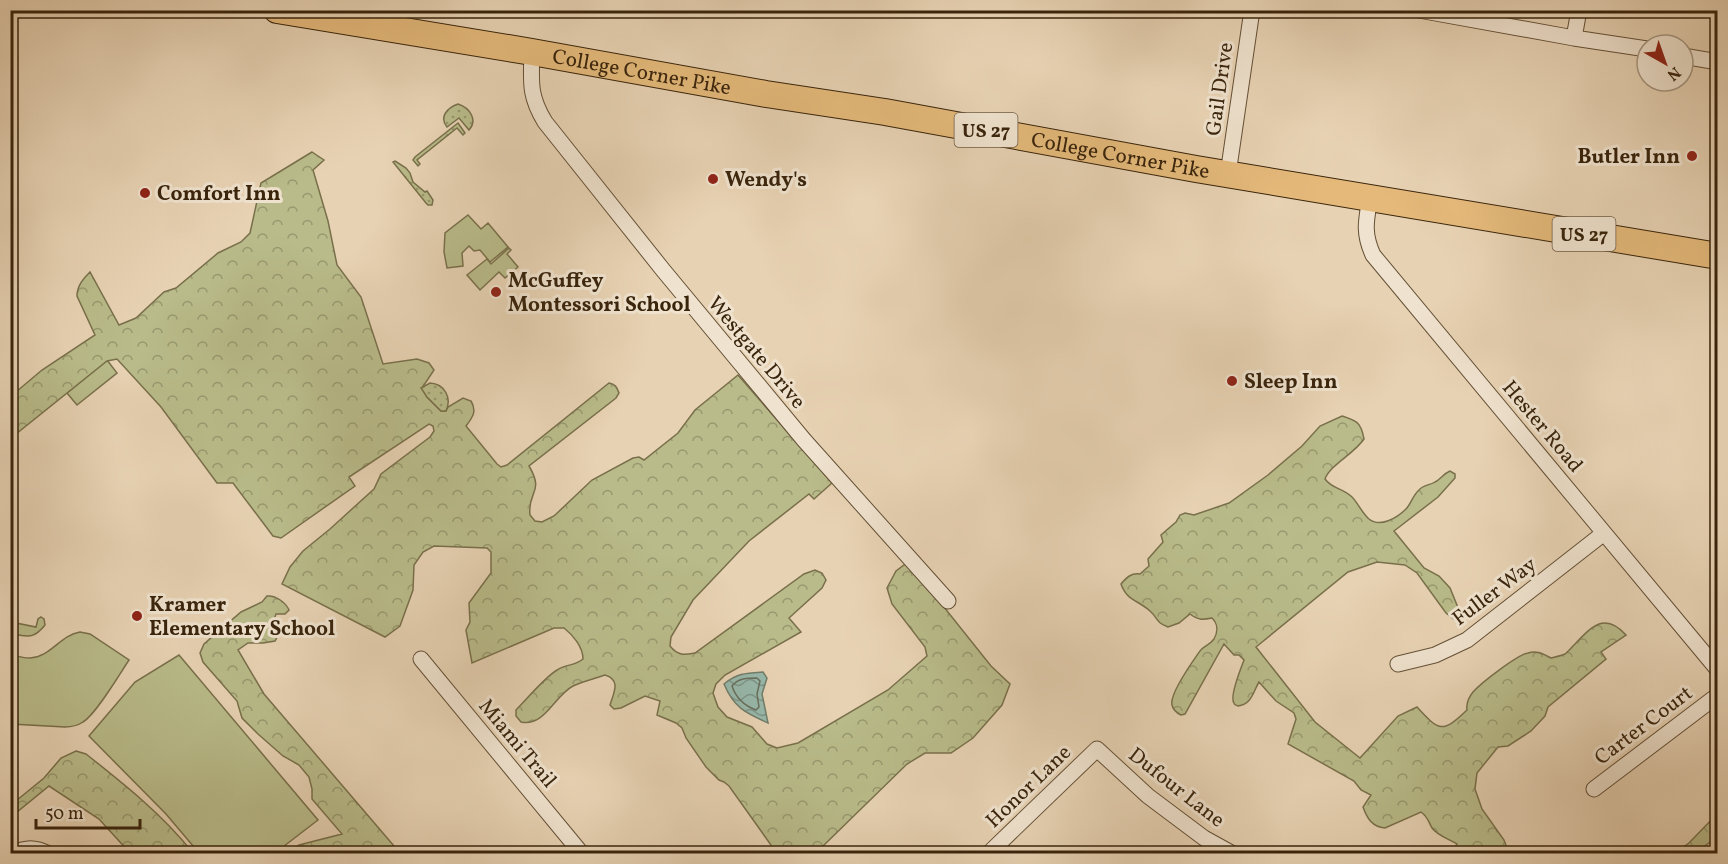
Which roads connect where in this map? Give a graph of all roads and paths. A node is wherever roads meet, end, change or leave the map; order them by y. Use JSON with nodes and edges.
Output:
{"nodes":[{"id":1,"x":277,"y":10,"type":"edge"},
{"id":2,"x":1252,"y":10,"type":"edge"},
{"id":3,"x":1419,"y":10,"type":"edge"},
{"id":4,"x":1579,"y":10,"type":"edge"},
{"id":5,"x":1574,"y":38,"type":"junction"},
{"id":6,"x":1635,"y":47,"type":"edge"},
{"id":7,"x":532,"y":52,"type":"junction"},
{"id":8,"x":1695,"y":58,"type":"edge"},
{"id":9,"x":1718,"y":62,"type":"edge"},
{"id":10,"x":1228,"y":174,"type":"junction"},
{"id":11,"x":1370,"y":198,"type":"junction"},
{"id":12,"x":1718,"y":256,"type":"edge"},
{"id":13,"x":1604,"y":533,"type":"junction"},
{"id":14,"x":948,"y":601,"type":"dead end"},
{"id":15,"x":421,"y":659,"type":"dead end"},
{"id":16,"x":1398,"y":664,"type":"dead end"},
{"id":17,"x":1718,"y":670,"type":"edge"},
{"id":18,"x":1718,"y":695,"type":"edge"},
{"id":19,"x":1097,"y":749,"type":"joint"},
{"id":20,"x":1594,"y":789,"type":"dead end"},
{"id":21,"x":12,"y":854,"type":"edge"},
{"id":22,"x":49,"y":854,"type":"edge"},
{"id":23,"x":582,"y":854,"type":"edge"},
{"id":24,"x":988,"y":854,"type":"edge"},
{"id":25,"x":1233,"y":854,"type":"edge"}],
"edges":[{"from":1,"to":7,"type":"highway","name":"College Corner Pike","number":"US 27"},
{"from":2,"to":10,"type":"street","name":"Gail Drive"},
{"from":3,"to":5,"type":"street"},
{"from":4,"to":5,"type":"street"},
{"from":5,"to":6,"type":"street"},
{"from":7,"to":10,"type":"highway","name":"College Corner Pike","number":"US 27"},
{"from":7,"to":14,"type":"street","name":"Westgate Drive"},
{"from":8,"to":9,"type":"street"},
{"from":10,"to":11,"type":"highway","name":"College Corner Pike","number":"US 27"},
{"from":11,"to":12,"type":"highway","name":"College Corner Pike","number":"US 27"},
{"from":11,"to":13,"type":"street","name":"Hester Road"},
{"from":13,"to":16,"type":"street","name":"Fuller Way"},
{"from":13,"to":17,"type":"street","name":"Hester Road"},
{"from":15,"to":23,"type":"street","name":"Miami Trail"},
{"from":18,"to":20,"type":"street","name":"Carter Court"},
{"from":19,"to":24,"type":"street","name":"Honor Lane"},
{"from":19,"to":25,"type":"street","name":"Dufour Lane"},
{"from":21,"to":22,"type":"street"}]}
